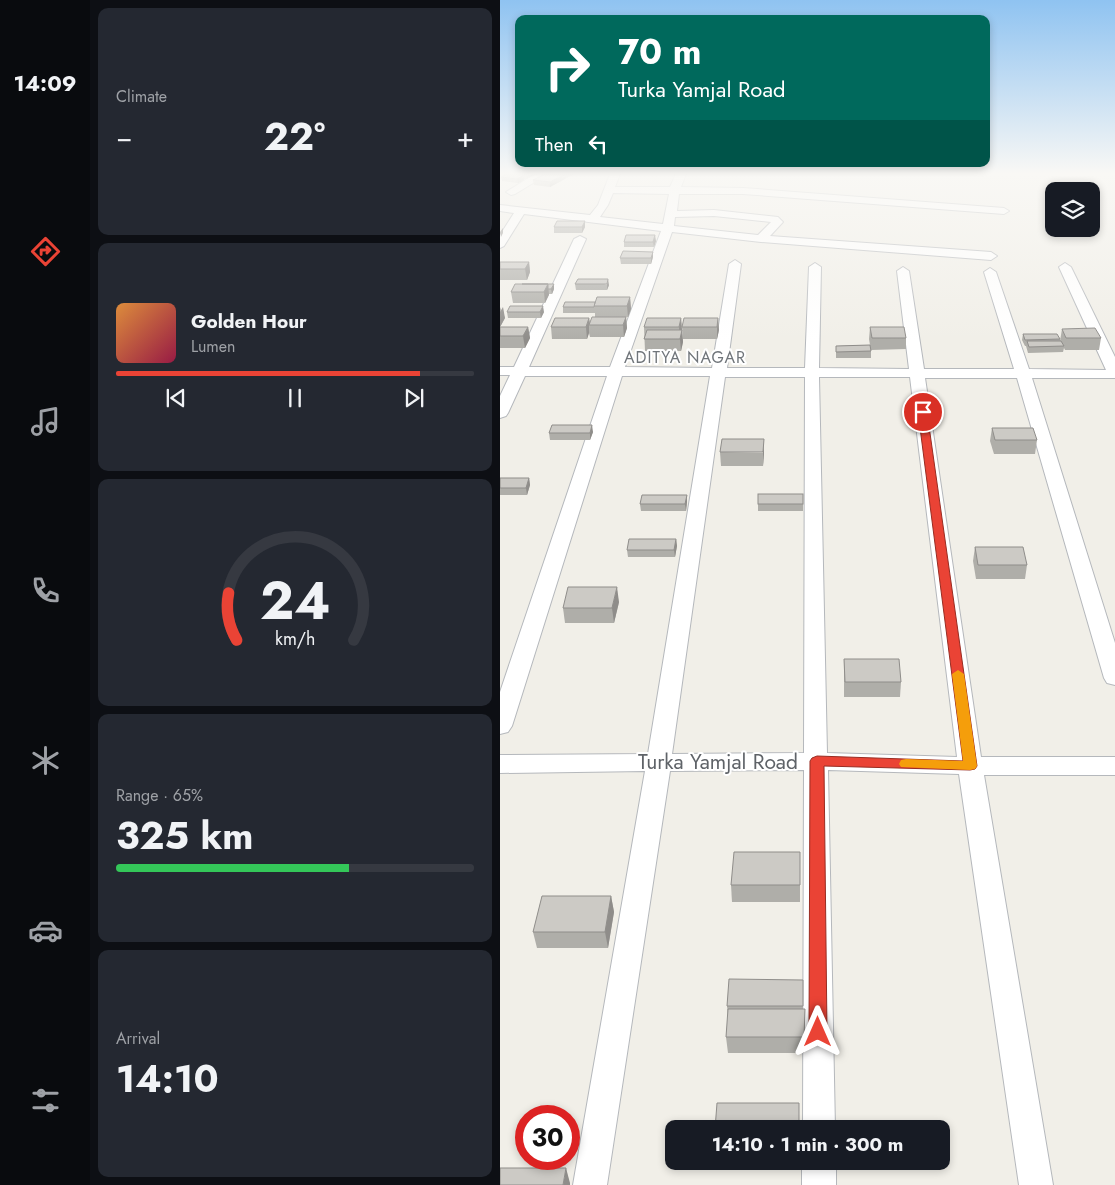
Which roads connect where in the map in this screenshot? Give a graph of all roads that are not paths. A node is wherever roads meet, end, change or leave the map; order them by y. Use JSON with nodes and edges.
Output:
{"nodes":[{"id":1,"x":509,"y":229,"type":"edge"},
{"id":2,"x":665,"y":229,"type":"edge"},
{"id":3,"x":711,"y":229,"type":"edge"},
{"id":4,"x":770,"y":229,"type":"edge"},
{"id":5,"x":580,"y":239,"type":"dead end"},
{"id":6,"x":762,"y":239,"type":"junction"},
{"id":7,"x":500,"y":244,"type":"edge"},
{"id":8,"x":736,"y":264,"type":"dead end"},
{"id":9,"x":815,"y":267,"type":"dead end"},
{"id":10,"x":1065,"y":267,"type":"dead end"},
{"id":11,"x":903,"y":271,"type":"dead end"},
{"id":12,"x":500,"y":372,"type":"edge"},
{"id":13,"x":520,"y":372,"type":"junction"},
{"id":14,"x":616,"y":372,"type":"junction"},
{"id":15,"x":718,"y":372,"type":"junction"},
{"id":16,"x":812,"y":373,"type":"junction"},
{"id":17,"x":917,"y":373,"type":"junction"},
{"id":18,"x":1115,"y":373,"type":"edge"},
{"id":19,"x":1023,"y":374,"type":"junction"},
{"id":20,"x":500,"y":413,"type":"edge"},
{"id":21,"x":1115,"y":678,"type":"edge"},
{"id":22,"x":500,"y":726,"type":"edge"},
{"id":23,"x":817,"y":761,"type":"junction"},
{"id":24,"x":659,"y":762,"type":"junction"},
{"id":25,"x":500,"y":764,"type":"edge"},
{"id":26,"x":970,"y":766,"type":"junction"},
{"id":27,"x":1115,"y":766,"type":"edge"},
{"id":28,"x":819,"y":1120,"type":"edge"},
{"id":29,"x":819,"y":1170,"type":"edge"},
{"id":30,"x":590,"y":1185,"type":"edge"},
{"id":31,"x":819,"y":1185,"type":"edge"},
{"id":32,"x":1036,"y":1185,"type":"edge"}],
"edges":[{"from":1,"to":7,"type":"street"},
{"from":2,"to":14,"type":"street"},
{"from":3,"to":6,"type":"street"},
{"from":4,"to":6,"type":"street"},
{"from":5,"to":13,"type":"street"},
{"from":6,"to":19,"type":"street"},
{"from":8,"to":15,"type":"street"},
{"from":9,"to":16,"type":"street"},
{"from":10,"to":18,"type":"street"},
{"from":11,"to":17,"type":"street"},
{"from":12,"to":13,"type":"street"},
{"from":13,"to":14,"type":"street"},
{"from":13,"to":20,"type":"street"},
{"from":14,"to":15,"type":"street"},
{"from":14,"to":22,"type":"street"},
{"from":15,"to":16,"type":"street"},
{"from":15,"to":24,"type":"street"},
{"from":16,"to":17,"type":"street"},
{"from":16,"to":23,"type":"street"},
{"from":17,"to":19,"type":"street"},
{"from":17,"to":26,"type":"street"},
{"from":18,"to":19,"type":"street"},
{"from":19,"to":21,"type":"street"},
{"from":23,"to":24,"type":"street","name":"Turka Yamjal Road"},
{"from":23,"to":26,"type":"street","name":"Turka Yamjal Road"},
{"from":23,"to":28,"type":"street"},
{"from":24,"to":25,"type":"street","name":"Turka Yamjal Road"},
{"from":24,"to":30,"type":"street"},
{"from":26,"to":27,"type":"street","name":"Turka Yamjal Road"},
{"from":26,"to":32,"type":"street"},
{"from":29,"to":31,"type":"street"}]}
